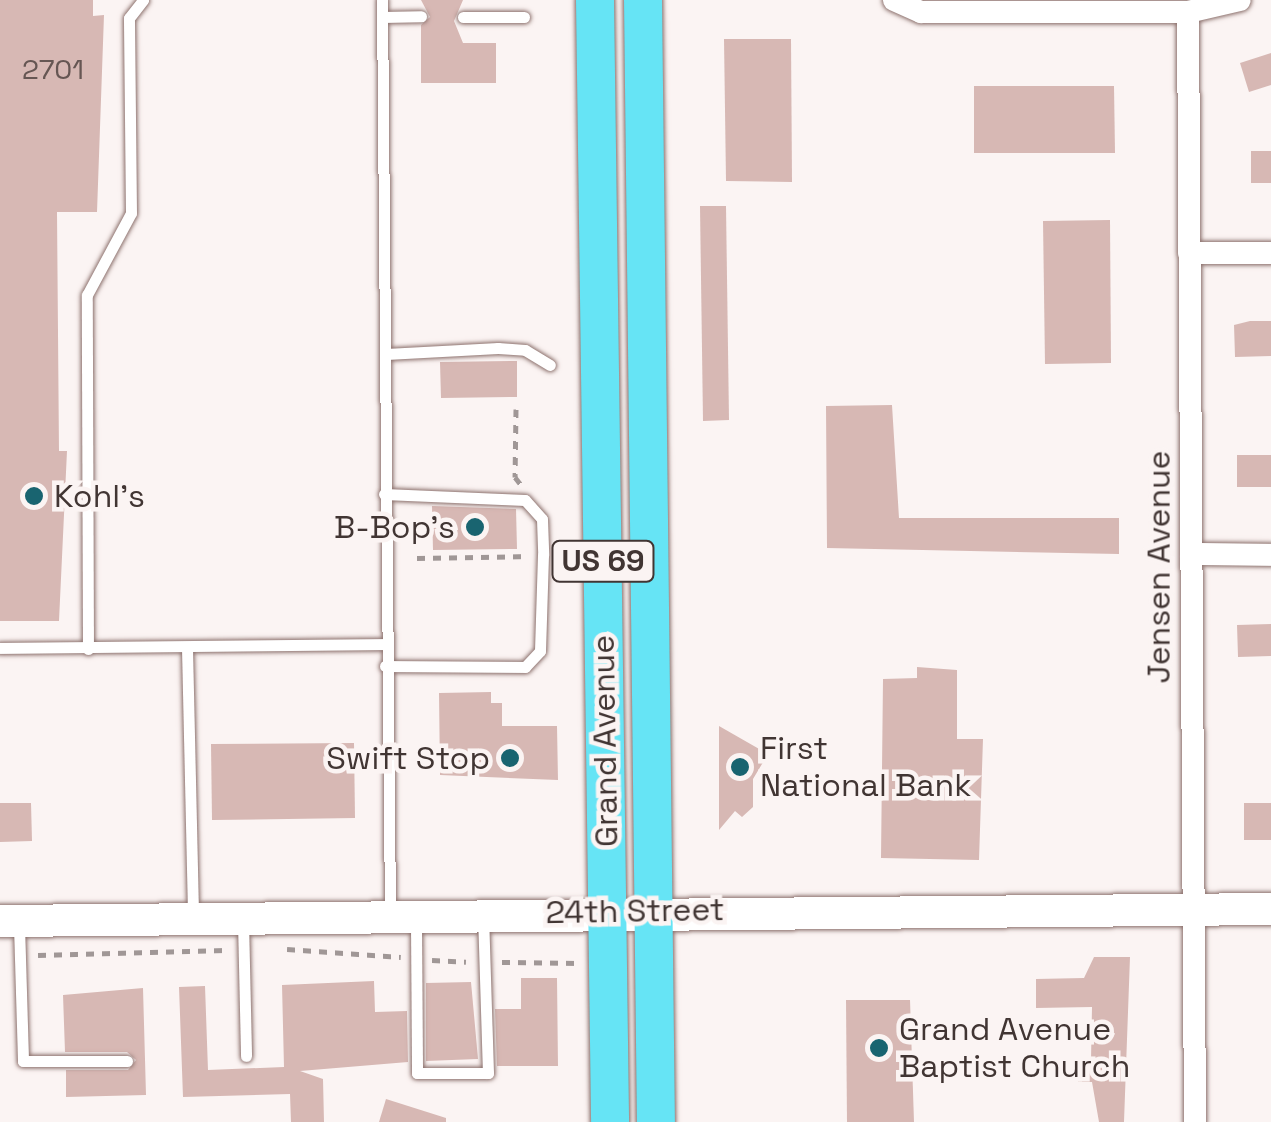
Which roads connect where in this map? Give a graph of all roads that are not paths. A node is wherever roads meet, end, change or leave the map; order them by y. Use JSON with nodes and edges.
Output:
{"nodes":[{"id":1,"x":143,"y":0,"type":"edge"},
{"id":2,"x":382,"y":0,"type":"edge"},
{"id":3,"x":596,"y":0,"type":"edge"},
{"id":4,"x":644,"y":0,"type":"edge"},
{"id":5,"x":894,"y":0,"type":"edge"},
{"id":6,"x":1240,"y":0,"type":"edge"},
{"id":7,"x":1188,"y":12,"type":"junction"},
{"id":8,"x":420,"y":16,"type":"dead end"},
{"id":9,"x":463,"y":16,"type":"dead end"},
{"id":10,"x":382,"y":17,"type":"junction"},
{"id":11,"x":524,"y":17,"type":"dead end"},
{"id":12,"x":1189,"y":252,"type":"junction"},
{"id":13,"x":1271,"y":253,"type":"edge"},
{"id":14,"x":386,"y":354,"type":"junction"},
{"id":15,"x":550,"y":364,"type":"dead end"},
{"id":16,"x":384,"y":494,"type":"junction"},
{"id":17,"x":1191,"y":554,"type":"junction"},
{"id":18,"x":1271,"y":554,"type":"edge"},
{"id":19,"x":385,"y":644,"type":"junction"},
{"id":20,"x":0,"y":648,"type":"edge"},
{"id":21,"x":187,"y":648,"type":"junction"},
{"id":22,"x":88,"y":649,"type":"junction"},
{"id":23,"x":385,"y":666,"type":"junction"},
{"id":24,"x":1193,"y":909,"type":"junction"},
{"id":25,"x":1271,"y":909,"type":"edge"},
{"id":26,"x":654,"y":910,"type":"junction"},
{"id":27,"x":607,"y":911,"type":"junction"},
{"id":28,"x":483,"y":912,"type":"junction"},
{"id":29,"x":403,"y":913,"type":"junction"},
{"id":30,"x":244,"y":916,"type":"junction"},
{"id":31,"x":192,"y":918,"type":"junction"},
{"id":32,"x":10,"y":921,"type":"edge"},
{"id":33,"x":246,"y":1056,"type":"dead end"},
{"id":34,"x":127,"y":1061,"type":"dead end"},
{"id":35,"x":610,"y":1122,"type":"edge"},
{"id":36,"x":656,"y":1122,"type":"edge"},
{"id":37,"x":1195,"y":1122,"type":"edge"}],
"edges":[{"from":1,"to":22,"type":"lane"},
{"from":2,"to":10,"type":"lane"},
{"from":3,"to":27,"type":"main road","name":"Grand Avenue","number":"US 69"},
{"from":4,"to":26,"type":"main road","name":"Grand Avenue","number":"US 69"},
{"from":5,"to":7,"type":"street"},
{"from":6,"to":7,"type":"street"},
{"from":7,"to":12,"type":"street","name":"Jensen Avenue"},
{"from":8,"to":10,"type":"lane"},
{"from":9,"to":11,"type":"lane"},
{"from":10,"to":14,"type":"lane"},
{"from":12,"to":13,"type":"street"},
{"from":12,"to":17,"type":"street","name":"Jensen Avenue"},
{"from":14,"to":15,"type":"lane"},
{"from":14,"to":16,"type":"lane"},
{"from":16,"to":19,"type":"lane"},
{"from":16,"to":23,"type":"lane"},
{"from":17,"to":18,"type":"street"},
{"from":17,"to":24,"type":"street","name":"Jensen Avenue"},
{"from":19,"to":21,"type":"lane"},
{"from":19,"to":23,"type":"lane"},
{"from":20,"to":22,"type":"lane"},
{"from":21,"to":22,"type":"lane"},
{"from":21,"to":31,"type":"lane"},
{"from":23,"to":29,"type":"lane"},
{"from":24,"to":25,"type":"main road","name":"24th Street"},
{"from":24,"to":26,"type":"main road","name":"24th Street"},
{"from":24,"to":37,"type":"street","name":"Jensen Avenue"},
{"from":26,"to":27,"type":"main road","name":"24th Street"},
{"from":26,"to":36,"type":"main road","name":"Grand Avenue","number":"US 69"},
{"from":27,"to":28,"type":"main road","name":"24th Street"},
{"from":27,"to":35,"type":"main road","name":"Grand Avenue","number":"US 69"},
{"from":28,"to":29,"type":"main road","name":"24th Street"},
{"from":28,"to":29,"type":"lane"},
{"from":29,"to":30,"type":"main road","name":"24th Street"},
{"from":30,"to":31,"type":"main road","name":"24th Street"},
{"from":30,"to":33,"type":"lane"},
{"from":31,"to":32,"type":"main road","name":"24th Street"},
{"from":32,"to":34,"type":"lane"}]}
